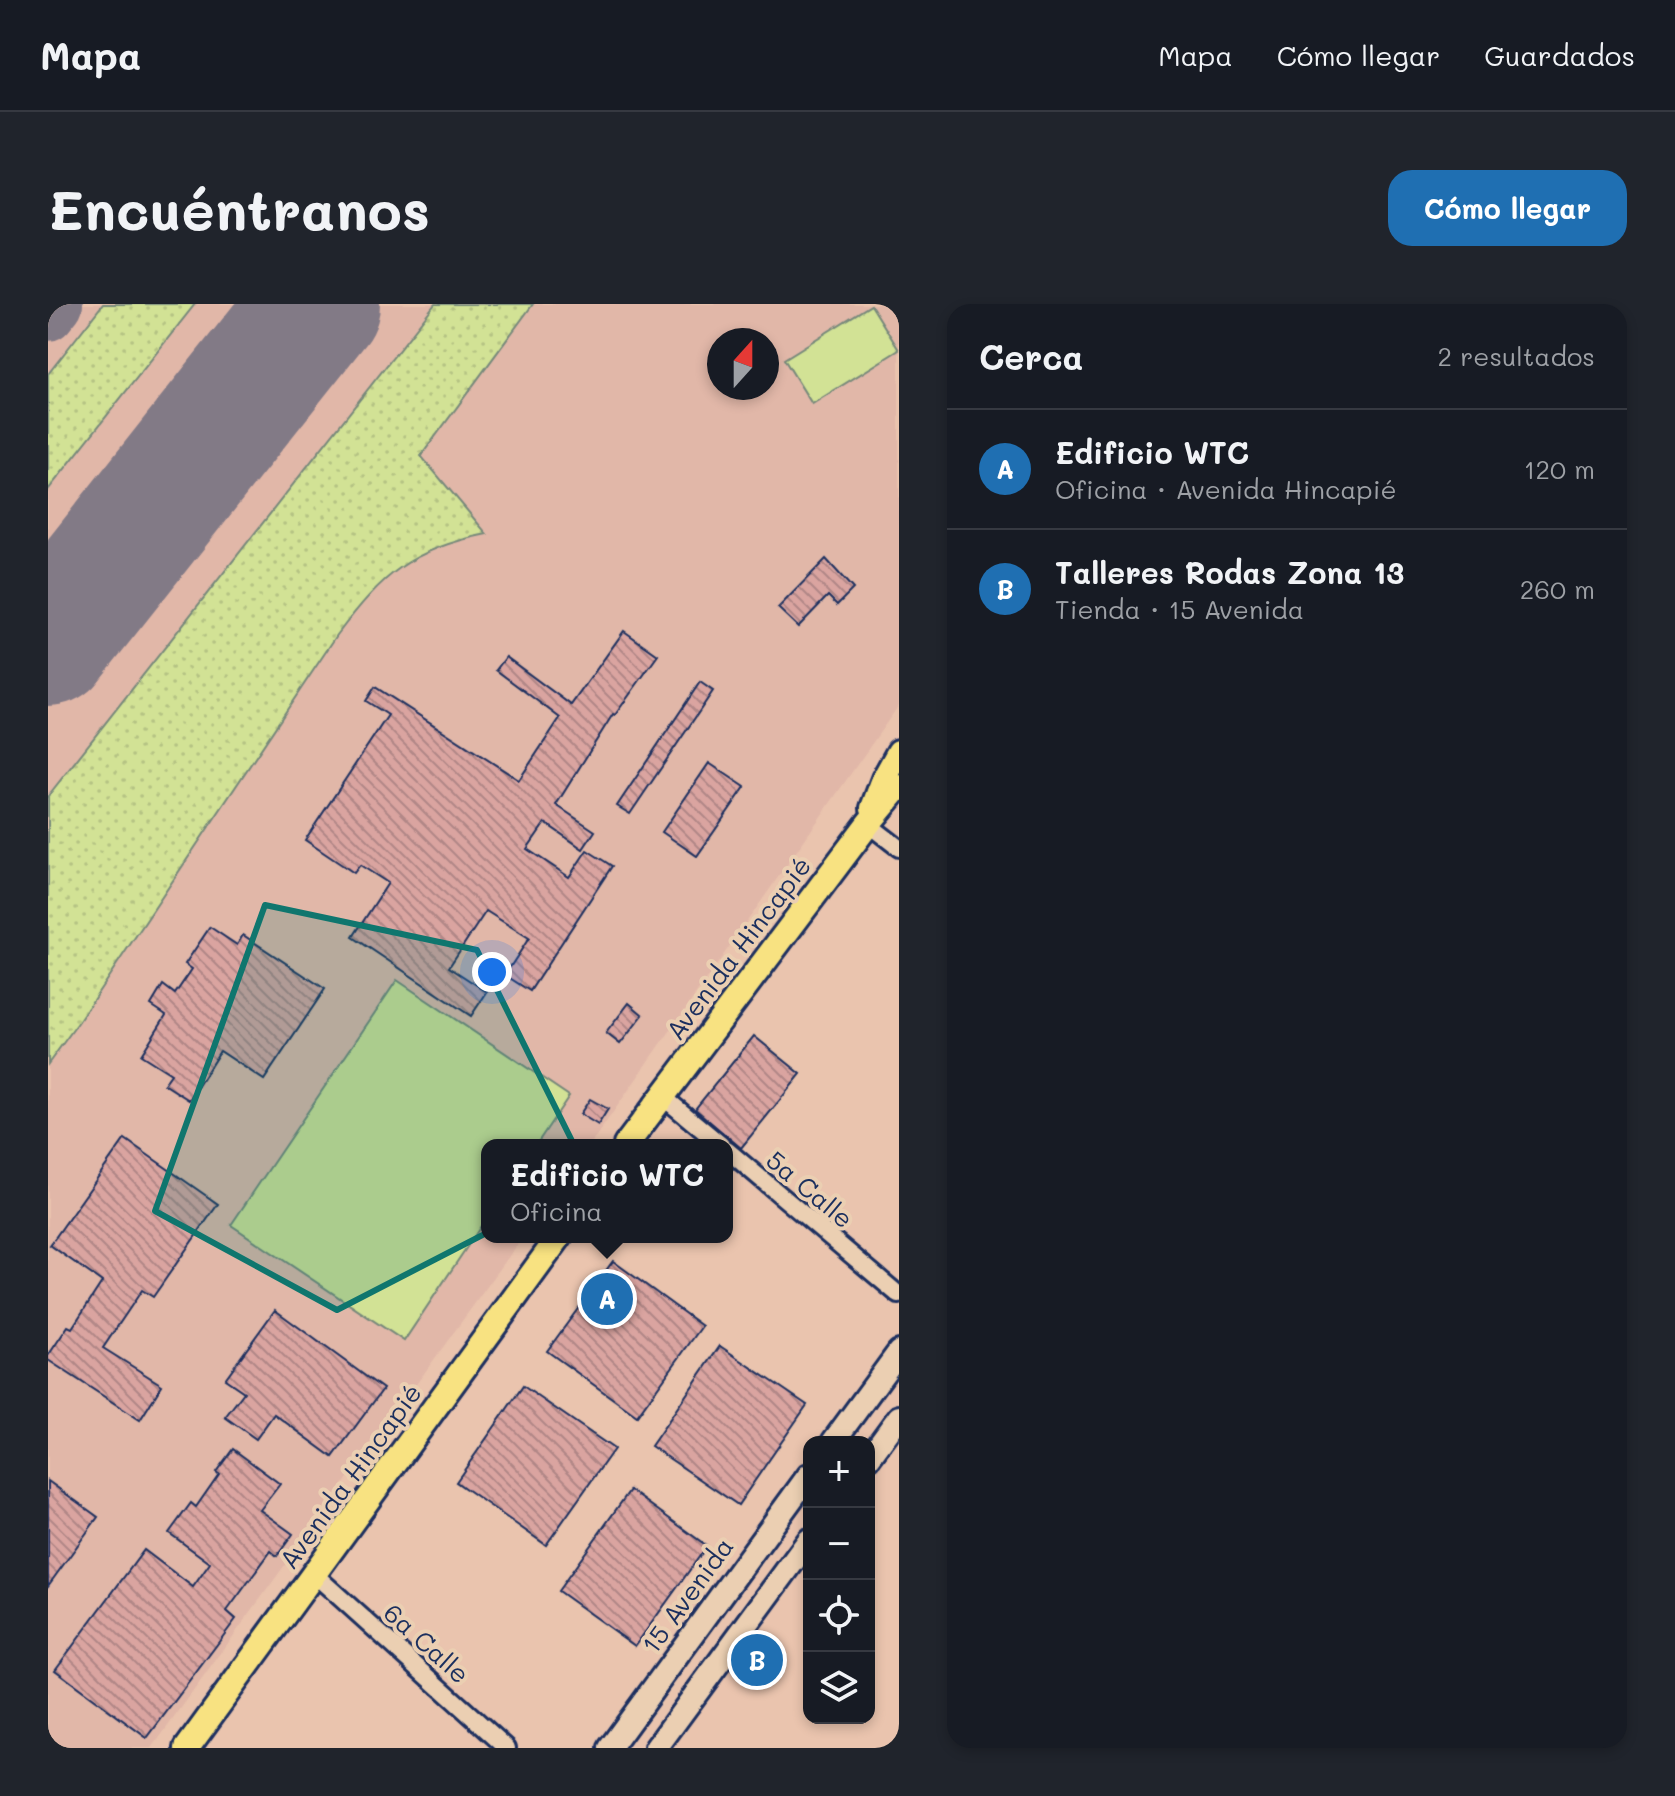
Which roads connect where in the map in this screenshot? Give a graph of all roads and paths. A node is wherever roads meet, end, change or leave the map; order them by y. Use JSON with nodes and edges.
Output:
{"nodes":[{"id":1,"x":899,"y":752,"type":"edge"},
{"id":2,"x":899,"y":787,"type":"edge"},
{"id":3,"x":868,"y":824,"type":"junction"},
{"id":4,"x":899,"y":848,"type":"edge"},
{"id":5,"x":662,"y":1096,"type":"junction"},
{"id":6,"x":630,"y":1139,"type":"edge"},
{"id":7,"x":714,"y":1139,"type":"edge"},
{"id":8,"x":733,"y":1155,"type":"edge"},
{"id":9,"x":555,"y":1243,"type":"edge"},
{"id":10,"x":899,"y":1295,"type":"edge"},
{"id":11,"x":899,"y":1352,"type":"edge"},
{"id":12,"x":899,"y":1417,"type":"edge"},
{"id":13,"x":837,"y":1436,"type":"edge"},
{"id":14,"x":875,"y":1450,"type":"edge"},
{"id":15,"x":803,"y":1483,"type":"edge"},
{"id":16,"x":803,"y":1548,"type":"edge"},
{"id":17,"x":314,"y":1574,"type":"junction"},
{"id":18,"x":191,"y":1746,"type":"edge"},
{"id":19,"x":507,"y":1748,"type":"edge"},
{"id":20,"x":610,"y":1748,"type":"edge"},
{"id":21,"x":656,"y":1748,"type":"edge"}],
"edges":[{"from":1,"to":3,"type":"main road","name":"Avenida Hincapié"},
{"from":2,"to":3,"type":"main road","name":"Avenida Hincapié"},
{"from":3,"to":4,"type":"street"},
{"from":3,"to":5,"type":"main road","name":"Avenida Hincapié"},
{"from":5,"to":6,"type":"main road","name":"Avenida Hincapié"},
{"from":5,"to":7,"type":"street"},
{"from":8,"to":10,"type":"street","name":"5a Calle"},
{"from":9,"to":17,"type":"main road","name":"Avenida Hincapié"},
{"from":11,"to":13,"type":"street"},
{"from":12,"to":14,"type":"street"},
{"from":15,"to":20,"type":"street","name":"15 Avenida"},
{"from":16,"to":21,"type":"street"},
{"from":17,"to":18,"type":"main road","name":"Avenida Hincapié"},
{"from":17,"to":19,"type":"street","name":"6a Calle"}]}
